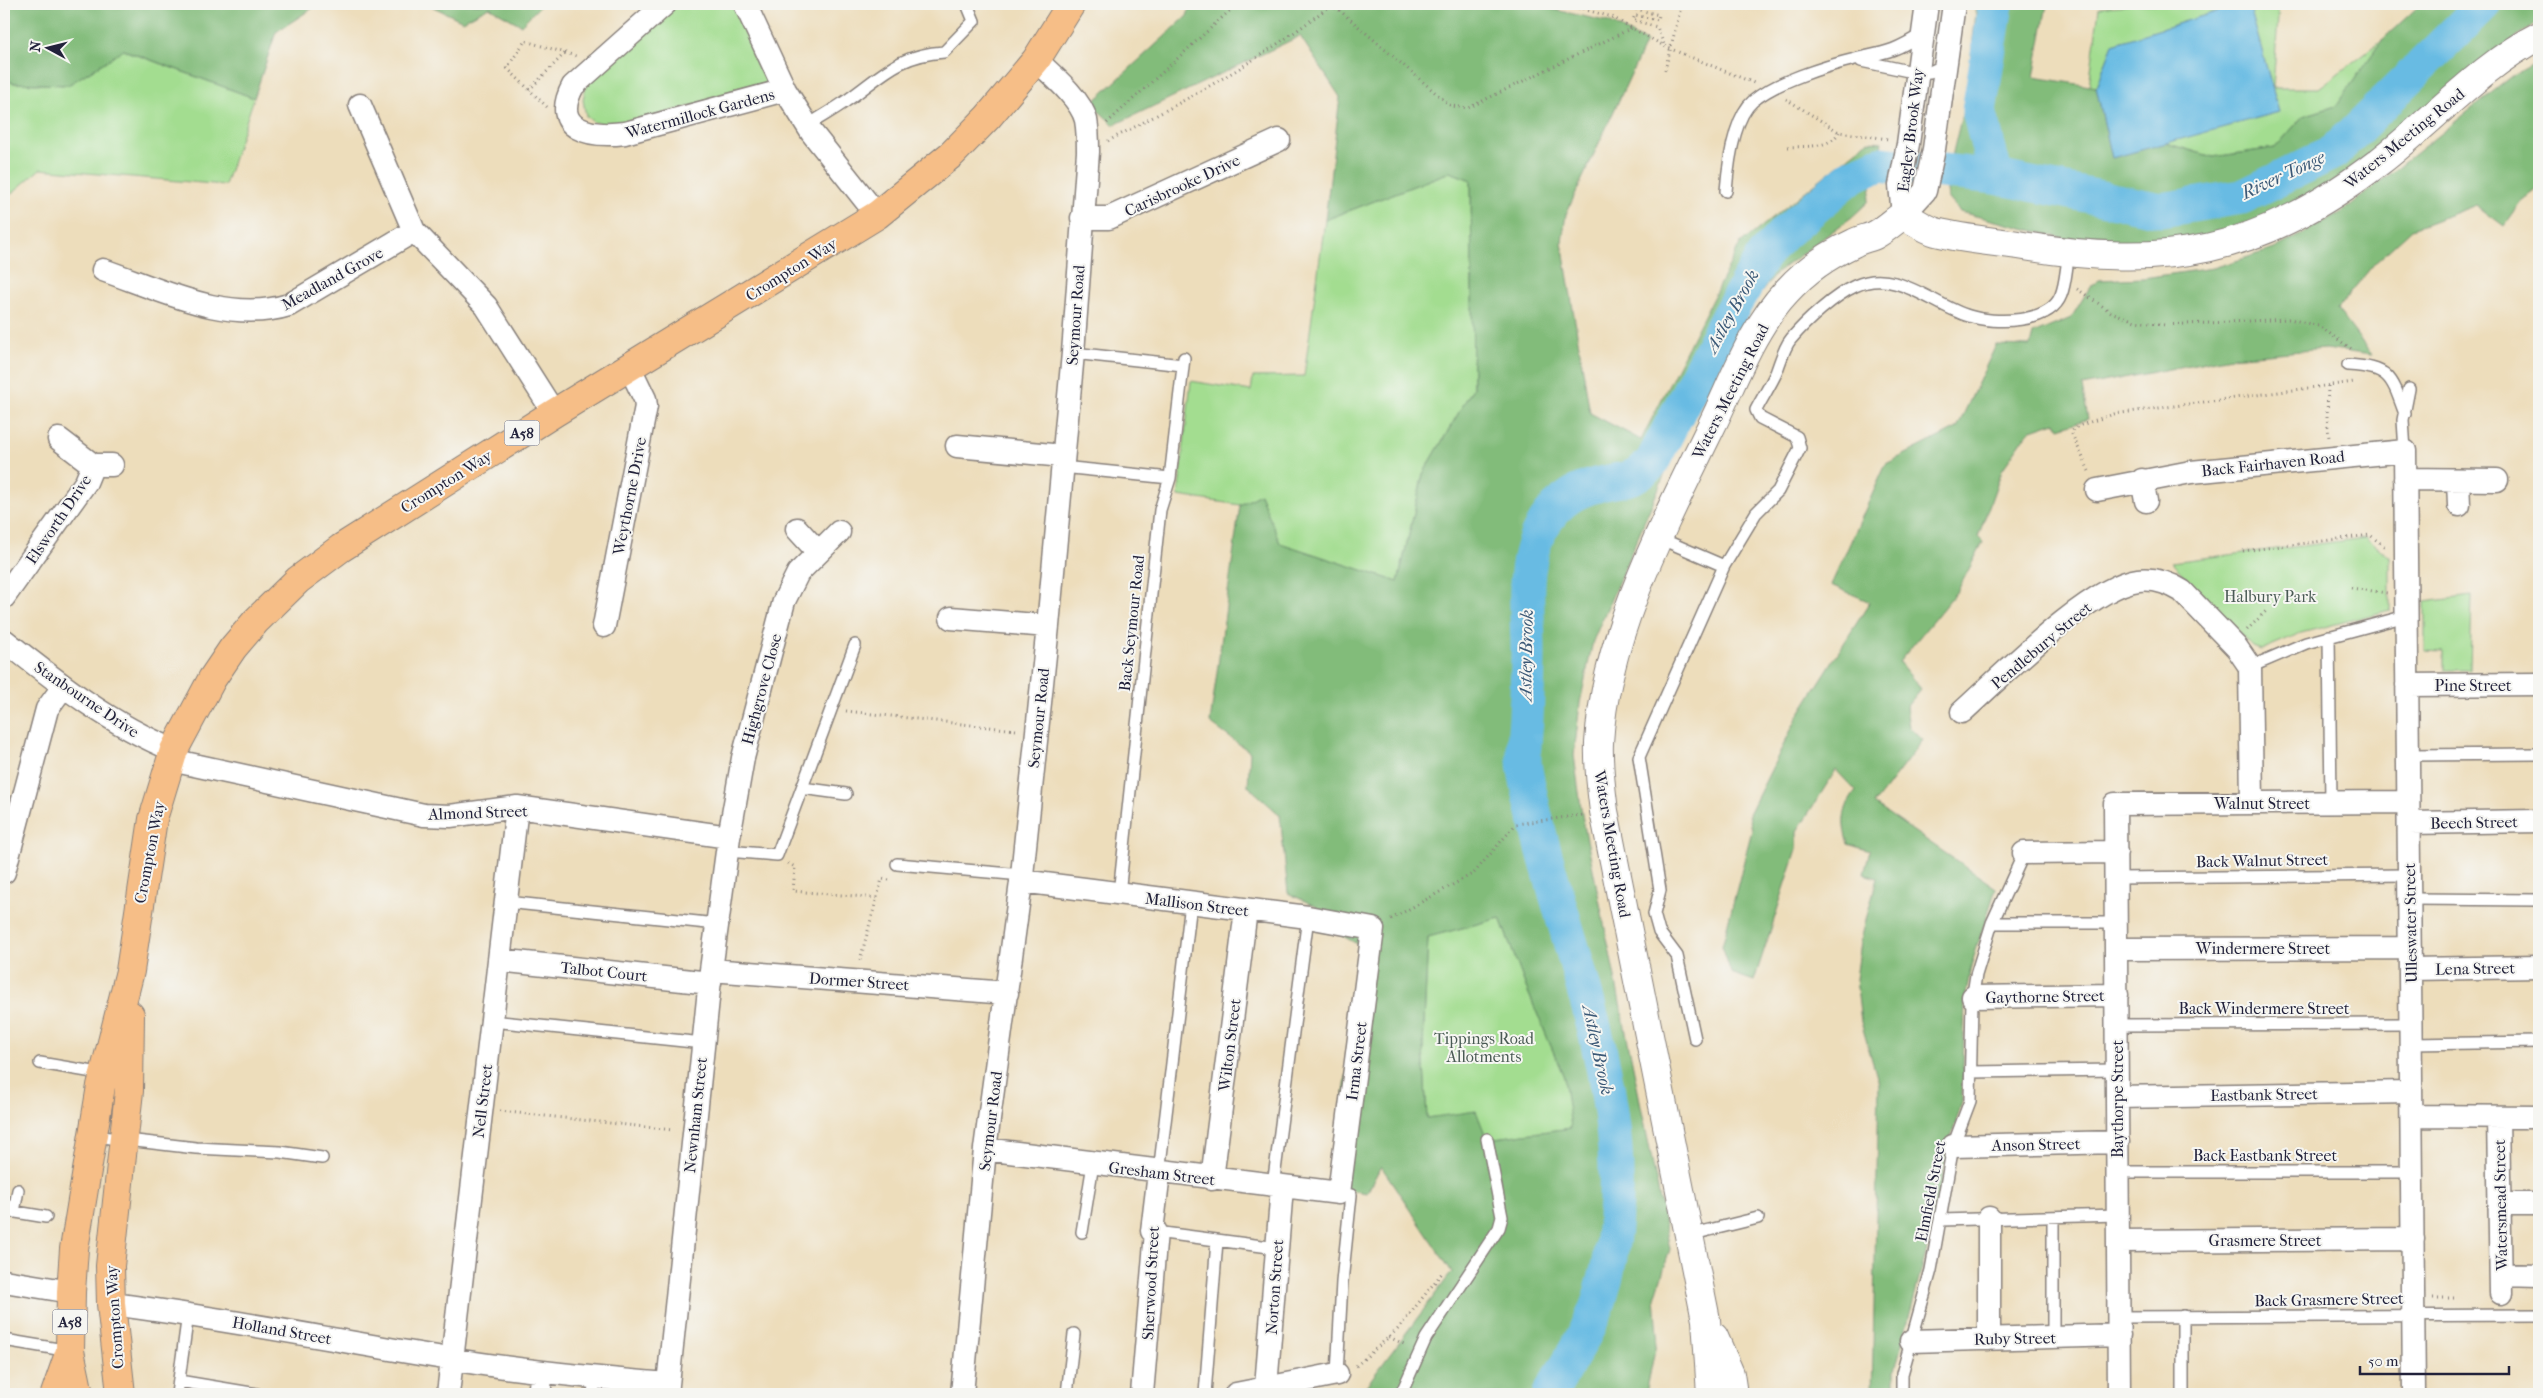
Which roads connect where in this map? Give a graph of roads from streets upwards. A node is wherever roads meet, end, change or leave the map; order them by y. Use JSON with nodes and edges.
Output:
{"nodes":[{"id":1,"x":665,"y":4,"type":"edge"},
{"id":2,"x":745,"y":4,"type":"edge"},
{"id":3,"x":1071,"y":4,"type":"edge"},
{"id":4,"x":1927,"y":4,"type":"edge"},
{"id":5,"x":1954,"y":4,"type":"edge"},
{"id":6,"x":2539,"y":36,"type":"edge"},
{"id":7,"x":1036,"y":60,"type":"junction"},
{"id":8,"x":785,"y":90,"type":"junction"},
{"id":9,"x":360,"y":105,"type":"dead end"},
{"id":10,"x":1279,"y":140,"type":"dead end"},
{"id":11,"x":877,"y":215,"type":"junction"},
{"id":12,"x":1903,"y":215,"type":"junction"},
{"id":13,"x":1082,"y":218,"type":"junction"},
{"id":14,"x":414,"y":231,"type":"junction"},
{"id":15,"x":103,"y":270,"type":"dead end"},
{"id":16,"x":630,"y":368,"type":"junction"},
{"id":17,"x":554,"y":413,"type":"junction"},
{"id":18,"x":59,"y":439,"type":"dead end"},
{"id":19,"x":957,"y":446,"type":"dead end"},
{"id":20,"x":2405,"y":451,"type":"joint"},
{"id":21,"x":1062,"y":462,"type":"junction"},
{"id":22,"x":2405,"y":480,"type":"junction"},
{"id":23,"x":2458,"y":480,"type":"junction"},
{"id":24,"x":2497,"y":480,"type":"dead end"},
{"id":25,"x":2097,"y":490,"type":"road end"},
{"id":26,"x":2459,"y":505,"type":"dead end"},
{"id":27,"x":797,"y":529,"type":"dead end"},
{"id":28,"x":839,"y":532,"type":"dead end"},
{"id":29,"x":818,"y":552,"type":"junction"},
{"id":30,"x":4,"y":597,"type":"edge"},
{"id":31,"x":951,"y":618,"type":"dead end"},
{"id":32,"x":604,"y":626,"type":"dead end"},
{"id":33,"x":1048,"y":626,"type":"junction"},
{"id":34,"x":4,"y":640,"type":"edge"},
{"id":35,"x":2539,"y":684,"type":"edge"},
{"id":36,"x":2407,"y":685,"type":"junction"},
{"id":37,"x":63,"y":687,"type":"junction"},
{"id":38,"x":1962,"y":712,"type":"dead end"},
{"id":39,"x":172,"y":755,"type":"junction"},
{"id":40,"x":2252,"y":803,"type":"junction"},
{"id":41,"x":2115,"y":804,"type":"joint"},
{"id":42,"x":517,"y":808,"type":"junction"},
{"id":43,"x":10,"y":813,"type":"edge"},
{"id":44,"x":2409,"y":813,"type":"junction"},
{"id":45,"x":2539,"y":821,"type":"edge"},
{"id":46,"x":728,"y":844,"type":"junction"},
{"id":47,"x":2116,"y":852,"type":"junction"},
{"id":48,"x":2024,"y":853,"type":"road end"},
{"id":49,"x":4,"y":872,"type":"edge"},
{"id":50,"x":1021,"y":878,"type":"junction"},
{"id":51,"x":1246,"y":910,"type":"junction"},
{"id":52,"x":1373,"y":929,"type":"joint"},
{"id":53,"x":2116,"y":949,"type":"junction"},
{"id":54,"x":2410,"y":958,"type":"junction"},
{"id":55,"x":499,"y":960,"type":"junction"},
{"id":56,"x":2539,"y":967,"type":"edge"},
{"id":57,"x":710,"y":977,"type":"junction"},
{"id":58,"x":1007,"y":993,"type":"junction"},
{"id":59,"x":2117,"y":995,"type":"junction"},
{"id":60,"x":1973,"y":997,"type":"road end"},
{"id":61,"x":117,"y":1075,"type":"junction"},
{"id":62,"x":2411,"y":1092,"type":"junction"},
{"id":63,"x":2117,"y":1097,"type":"junction"},
{"id":64,"x":2412,"y":1116,"type":"junction"},
{"id":65,"x":2498,"y":1117,"type":"junction"},
{"id":66,"x":2539,"y":1117,"type":"edge"},
{"id":67,"x":2118,"y":1142,"type":"junction"},
{"id":68,"x":1953,"y":1146,"type":"road end"},
{"id":69,"x":985,"y":1150,"type":"junction"},
{"id":70,"x":1159,"y":1172,"type":"junction"},
{"id":71,"x":1212,"y":1179,"type":"junction"},
{"id":72,"x":1278,"y":1187,"type":"junction"},
{"id":73,"x":1339,"y":1193,"type":"joint"},
{"id":74,"x":2500,"y":1204,"type":"junction"},
{"id":75,"x":2539,"y":1204,"type":"edge"},
{"id":76,"x":1989,"y":1218,"type":"road end"},
{"id":77,"x":2413,"y":1239,"type":"junction"},
{"id":78,"x":2118,"y":1241,"type":"junction"},
{"id":79,"x":2539,"y":1275,"type":"edge"},
{"id":80,"x":4,"y":1281,"type":"edge"},
{"id":81,"x":70,"y":1292,"type":"junction"},
{"id":82,"x":111,"y":1304,"type":"junction"},
{"id":83,"x":1706,"y":1320,"type":"junction"},
{"id":84,"x":2119,"y":1326,"type":"junction"},
{"id":85,"x":1989,"y":1339,"type":"junction"},
{"id":86,"x":1911,"y":1341,"type":"road end"},
{"id":87,"x":70,"y":1350,"type":"junction"},
{"id":88,"x":452,"y":1359,"type":"junction"},
{"id":89,"x":542,"y":1372,"type":"junction"},
{"id":90,"x":1337,"y":1374,"type":"road end"},
{"id":91,"x":594,"y":1386,"type":"edge"},
{"id":92,"x":1734,"y":1387,"type":"edge"},
{"id":93,"x":667,"y":1389,"type":"edge"},
{"id":94,"x":1267,"y":1391,"type":"edge"},
{"id":95,"x":55,"y":1394,"type":"edge"},
{"id":96,"x":79,"y":1394,"type":"edge"},
{"id":97,"x":121,"y":1394,"type":"edge"},
{"id":98,"x":448,"y":1394,"type":"edge"},
{"id":99,"x":539,"y":1394,"type":"edge"},
{"id":100,"x":962,"y":1394,"type":"edge"},
{"id":101,"x":1142,"y":1394,"type":"edge"},
{"id":102,"x":1236,"y":1394,"type":"edge"},
{"id":103,"x":1711,"y":1394,"type":"edge"},
{"id":104,"x":2119,"y":1394,"type":"edge"},
{"id":105,"x":2414,"y":1394,"type":"edge"}],
"edges":[{"from":1,"to":8,"type":"street","name":"Watermillock Gardens"},
{"from":2,"to":8,"type":"street","name":"Watermillock Gardens"},
{"from":3,"to":7,"type":"highway","name":"Crompton Way","number":"A58"},
{"from":4,"to":12,"type":"street","name":"Eagley Brook Way"},
{"from":5,"to":12,"type":"street","name":"Eagley Brook Way"},
{"from":6,"to":12,"type":"street","name":"Waters Meeting Road"},
{"from":7,"to":11,"type":"highway","name":"Crompton Way","number":"A58"},
{"from":7,"to":13,"type":"street","name":"Seymour Road"},
{"from":8,"to":11,"type":"street","name":"Watermillock Gardens"},
{"from":9,"to":14,"type":"street"},
{"from":10,"to":13,"type":"street","name":"Carisbrooke Drive"},
{"from":11,"to":16,"type":"highway","name":"Crompton Way","number":"A58"},
{"from":12,"to":83,"type":"street","name":"Waters Meeting Road"},
{"from":13,"to":21,"type":"street","name":"Seymour Road"},
{"from":14,"to":15,"type":"street","name":"Meadland Grove"},
{"from":14,"to":17,"type":"street"},
{"from":16,"to":17,"type":"highway","name":"Crompton Way","number":"A58"},
{"from":16,"to":32,"type":"street","name":"Weythorne Drive"},
{"from":17,"to":39,"type":"highway","name":"Crompton Way","number":"A58"},
{"from":18,"to":30,"type":"street","name":"Elsworth Drive"},
{"from":19,"to":21,"type":"street"},
{"from":20,"to":22,"type":"street","name":"Ulleswater Street"},
{"from":20,"to":25,"type":"street","name":"Back Fairhaven Road"},
{"from":21,"to":33,"type":"street","name":"Seymour Road"},
{"from":22,"to":23,"type":"street"},
{"from":22,"to":36,"type":"street","name":"Ulleswater Street"},
{"from":23,"to":24,"type":"street"},
{"from":23,"to":26,"type":"street"},
{"from":27,"to":29,"type":"street"},
{"from":28,"to":29,"type":"street","name":"Highgrove Close"},
{"from":29,"to":46,"type":"street","name":"Highgrove Close"},
{"from":31,"to":33,"type":"street"},
{"from":33,"to":50,"type":"street","name":"Seymour Road"},
{"from":34,"to":37,"type":"street","name":"Stanbourne Drive"},
{"from":35,"to":36,"type":"street","name":"Pine Street"},
{"from":36,"to":44,"type":"street","name":"Ulleswater Street"},
{"from":37,"to":39,"type":"street","name":"Stanbourne Drive"},
{"from":37,"to":43,"type":"street"},
{"from":38,"to":40,"type":"street","name":"Pendlebury Street"},
{"from":39,"to":42,"type":"street","name":"Almond Street"},
{"from":39,"to":61,"type":"highway","name":"Crompton Way","number":"A58"},
{"from":40,"to":41,"type":"street","name":"Walnut Street"},
{"from":40,"to":44,"type":"street","name":"Walnut Street"},
{"from":41,"to":47,"type":"street","name":"Baythorpe Street"},
{"from":42,"to":46,"type":"street","name":"Almond Street"},
{"from":42,"to":55,"type":"street","name":"Nell Street"},
{"from":43,"to":49,"type":"street"},
{"from":44,"to":45,"type":"street","name":"Beech Street"},
{"from":44,"to":54,"type":"street","name":"Ulleswater Street"},
{"from":46,"to":57,"type":"street","name":"Newnham Street"},
{"from":47,"to":48,"type":"street"},
{"from":47,"to":53,"type":"street","name":"Baythorpe Street"},
{"from":50,"to":51,"type":"street","name":"Mallison Street"},
{"from":50,"to":58,"type":"street","name":"Seymour Road"},
{"from":51,"to":52,"type":"street","name":"Mallison Street"},
{"from":51,"to":71,"type":"street","name":"Wilton Street"},
{"from":52,"to":73,"type":"street","name":"Irma Street"},
{"from":53,"to":54,"type":"street","name":"Windermere Street"},
{"from":53,"to":59,"type":"street","name":"Baythorpe Street"},
{"from":54,"to":56,"type":"street","name":"Lena Street"},
{"from":54,"to":62,"type":"street","name":"Ulleswater Street"},
{"from":55,"to":57,"type":"street","name":"Talbot Court"},
{"from":55,"to":88,"type":"street","name":"Nell Street"},
{"from":57,"to":58,"type":"street","name":"Dormer Street"},
{"from":57,"to":93,"type":"street","name":"Newnham Street"},
{"from":58,"to":69,"type":"street","name":"Seymour Road"},
{"from":59,"to":60,"type":"street","name":"Gaythorne Street"},
{"from":59,"to":63,"type":"street","name":"Baythorpe Street"},
{"from":61,"to":81,"type":"highway","name":"Crompton Way","number":"A58"},
{"from":61,"to":82,"type":"highway","name":"Crompton Way","number":"A58"},
{"from":62,"to":63,"type":"street","name":"Eastbank Street"},
{"from":62,"to":64,"type":"street","name":"Ulleswater Street"},
{"from":63,"to":67,"type":"street","name":"Baythorpe Street"},
{"from":64,"to":65,"type":"street"},
{"from":64,"to":77,"type":"street","name":"Ulleswater Street"},
{"from":65,"to":66,"type":"street"},
{"from":65,"to":74,"type":"street","name":"Watersmead Street"},
{"from":67,"to":68,"type":"street","name":"Anson Street"},
{"from":67,"to":78,"type":"street","name":"Baythorpe Street"},
{"from":69,"to":70,"type":"street","name":"Gresham Street"},
{"from":69,"to":100,"type":"street","name":"Seymour Road"},
{"from":70,"to":71,"type":"street","name":"Gresham Street"},
{"from":70,"to":101,"type":"street","name":"Sherwood Street"},
{"from":71,"to":72,"type":"street","name":"Gresham Street"},
{"from":72,"to":73,"type":"street","name":"Gresham Street"},
{"from":72,"to":94,"type":"street","name":"Norton Street"},
{"from":74,"to":75,"type":"street"},
{"from":74,"to":79,"type":"street","name":"Watersmead Street"},
{"from":76,"to":85,"type":"street"},
{"from":77,"to":78,"type":"street","name":"Grasmere Street"},
{"from":77,"to":105,"type":"street","name":"Ulleswater Street"},
{"from":78,"to":84,"type":"street","name":"Baythorpe Street"},
{"from":80,"to":81,"type":"street"},
{"from":81,"to":87,"type":"highway","name":"Crompton Way","number":"A58"},
{"from":82,"to":88,"type":"street","name":"Holland Street"},
{"from":82,"to":97,"type":"highway","name":"Crompton Way","number":"A58"},
{"from":83,"to":92,"type":"street","name":"Waters Meeting Road"},
{"from":83,"to":103,"type":"street","name":"Waters Meeting Road"},
{"from":84,"to":85,"type":"street","name":"Ruby Street"},
{"from":84,"to":104,"type":"street","name":"Baythorpe Street"},
{"from":85,"to":86,"type":"street","name":"Ruby Street"},
{"from":87,"to":95,"type":"highway"},
{"from":87,"to":96,"type":"highway","name":"Crompton Way","number":"A58"},
{"from":88,"to":89,"type":"street","name":"Holland Street"},
{"from":88,"to":98,"type":"street","name":"Nell Street"},
{"from":89,"to":91,"type":"street","name":"Holland Street"},
{"from":89,"to":99,"type":"street"},
{"from":90,"to":94,"type":"street"},
{"from":91,"to":93,"type":"street","name":"Holland Street"},
{"from":94,"to":102,"type":"street"}]}
